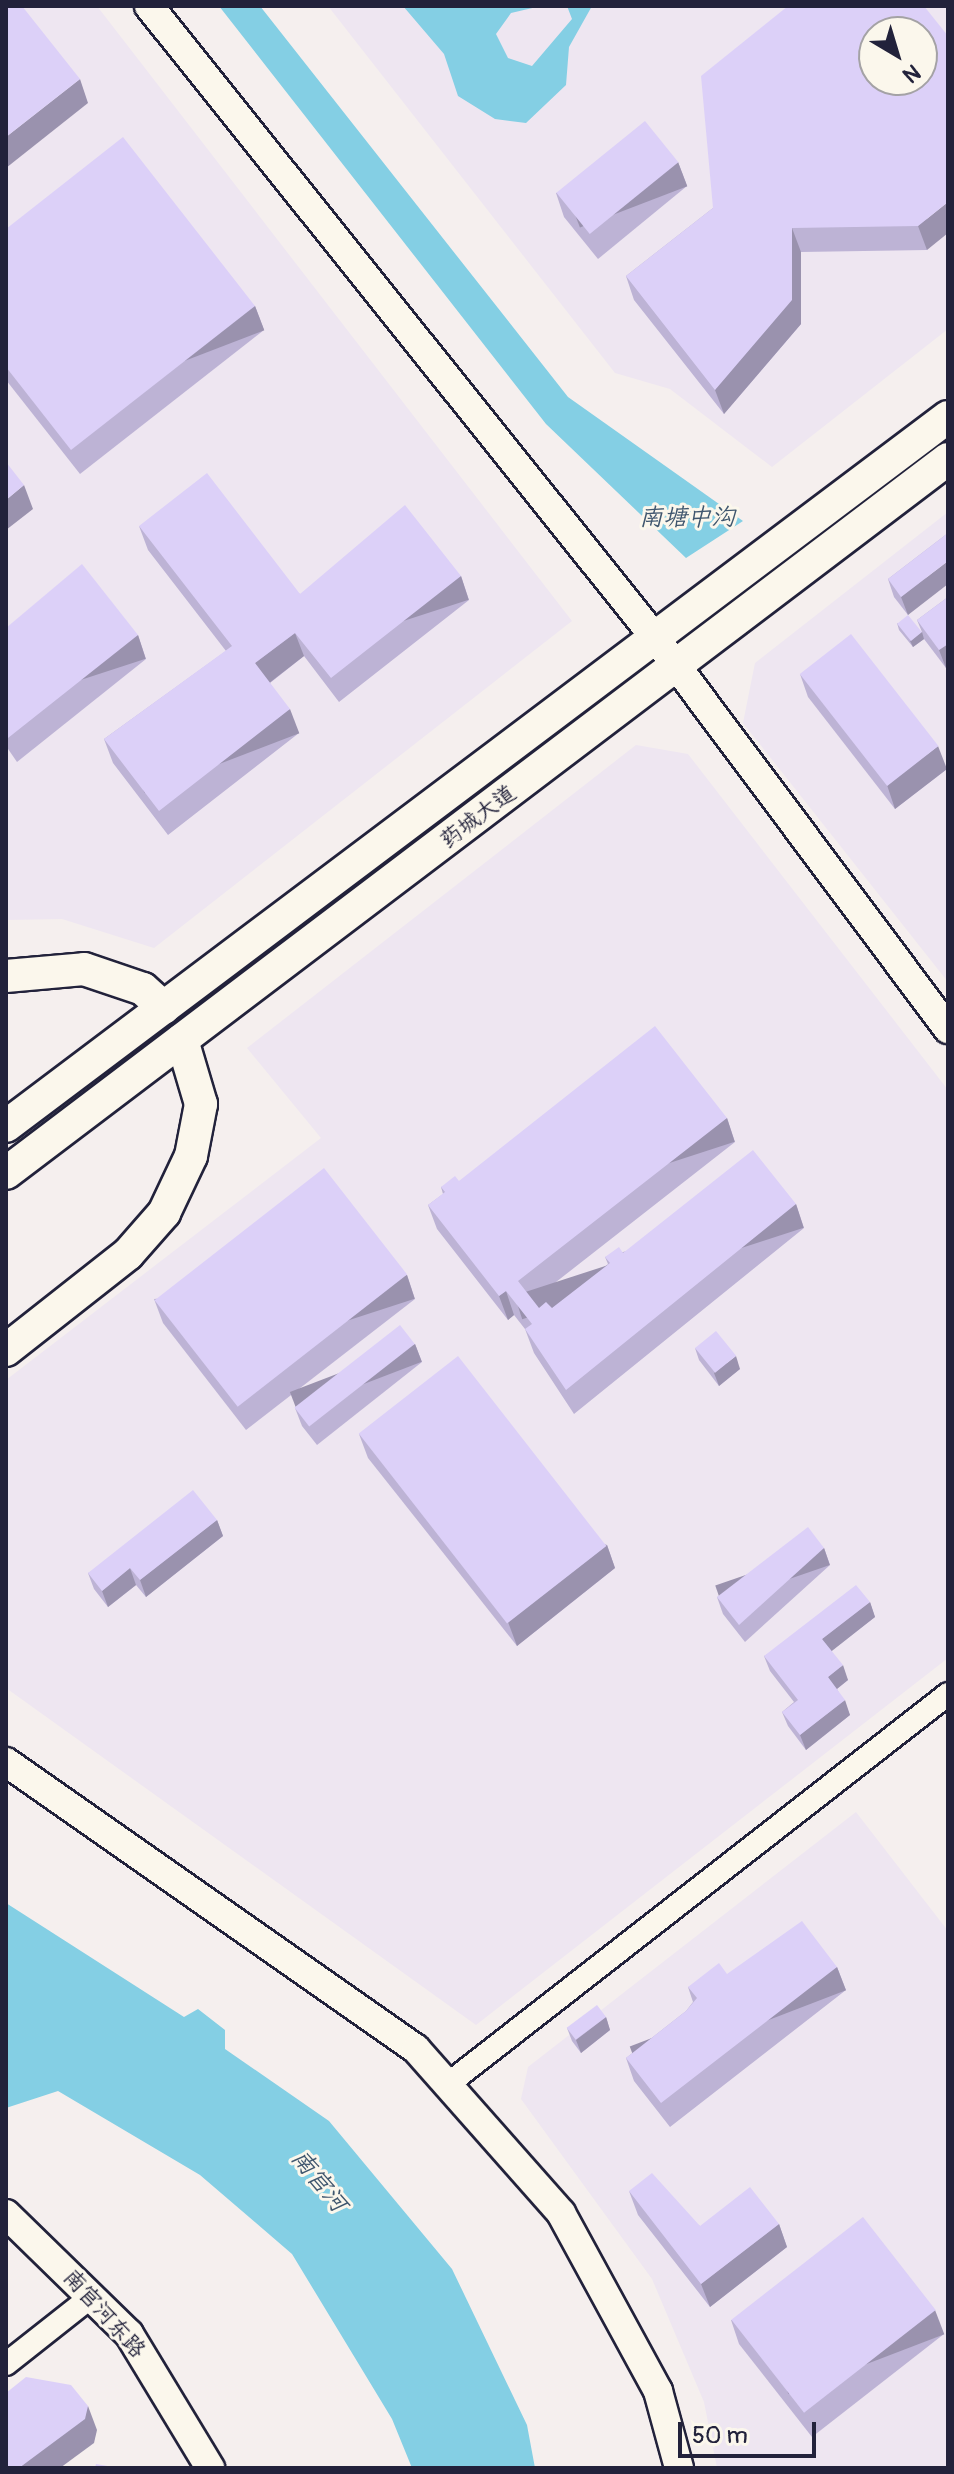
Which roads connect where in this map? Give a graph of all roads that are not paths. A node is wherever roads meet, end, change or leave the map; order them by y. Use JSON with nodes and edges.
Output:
{"nodes":[{"id":1,"x":149,"y":6,"type":"edge"},
{"id":2,"x":948,"y":417,"type":"edge"},
{"id":3,"x":948,"y":459,"type":"edge"},
{"id":4,"x":657,"y":640,"type":"junction"},
{"id":5,"x":673,"y":670,"type":"junction"},
{"id":6,"x":6,"y":976,"type":"edge"},
{"id":7,"x":164,"y":1008,"type":"junction"},
{"id":8,"x":948,"y":1029,"type":"edge"},
{"id":9,"x":182,"y":1040,"type":"junction"},
{"id":10,"x":6,"y":1126,"type":"edge"},
{"id":11,"x":6,"y":1173,"type":"edge"},
{"id":12,"x":6,"y":1350,"type":"edge"},
{"id":13,"x":948,"y":1694,"type":"edge"},
{"id":14,"x":6,"y":1762,"type":"edge"},
{"id":15,"x":448,"y":2084,"type":"junction"},
{"id":16,"x":6,"y":2214,"type":"edge"},
{"id":17,"x":92,"y":2296,"type":"junction"},
{"id":18,"x":6,"y":2364,"type":"edge"},
{"id":19,"x":210,"y":2468,"type":"edge"},
{"id":20,"x":679,"y":2468,"type":"edge"}],
"edges":[{"from":1,"to":4,"type":"street"},
{"from":2,"to":4,"type":"main road","name":"药城大道"},
{"from":3,"to":5,"type":"main road","name":"药城大道"},
{"from":4,"to":5,"type":"street"},
{"from":4,"to":7,"type":"main road","name":"药城大道"},
{"from":5,"to":8,"type":"street"},
{"from":5,"to":9,"type":"main road","name":"药城大道"},
{"from":6,"to":7,"type":"main road"},
{"from":7,"to":10,"type":"main road","name":"药城大道"},
{"from":9,"to":11,"type":"main road","name":"药城大道"},
{"from":9,"to":12,"type":"main road"},
{"from":13,"to":15,"type":"street"},
{"from":14,"to":15,"type":"street"},
{"from":15,"to":20,"type":"street"},
{"from":16,"to":17,"type":"street","name":"南官河东路"},
{"from":17,"to":18,"type":"street"},
{"from":17,"to":19,"type":"street","name":"南官河东路"}]}
